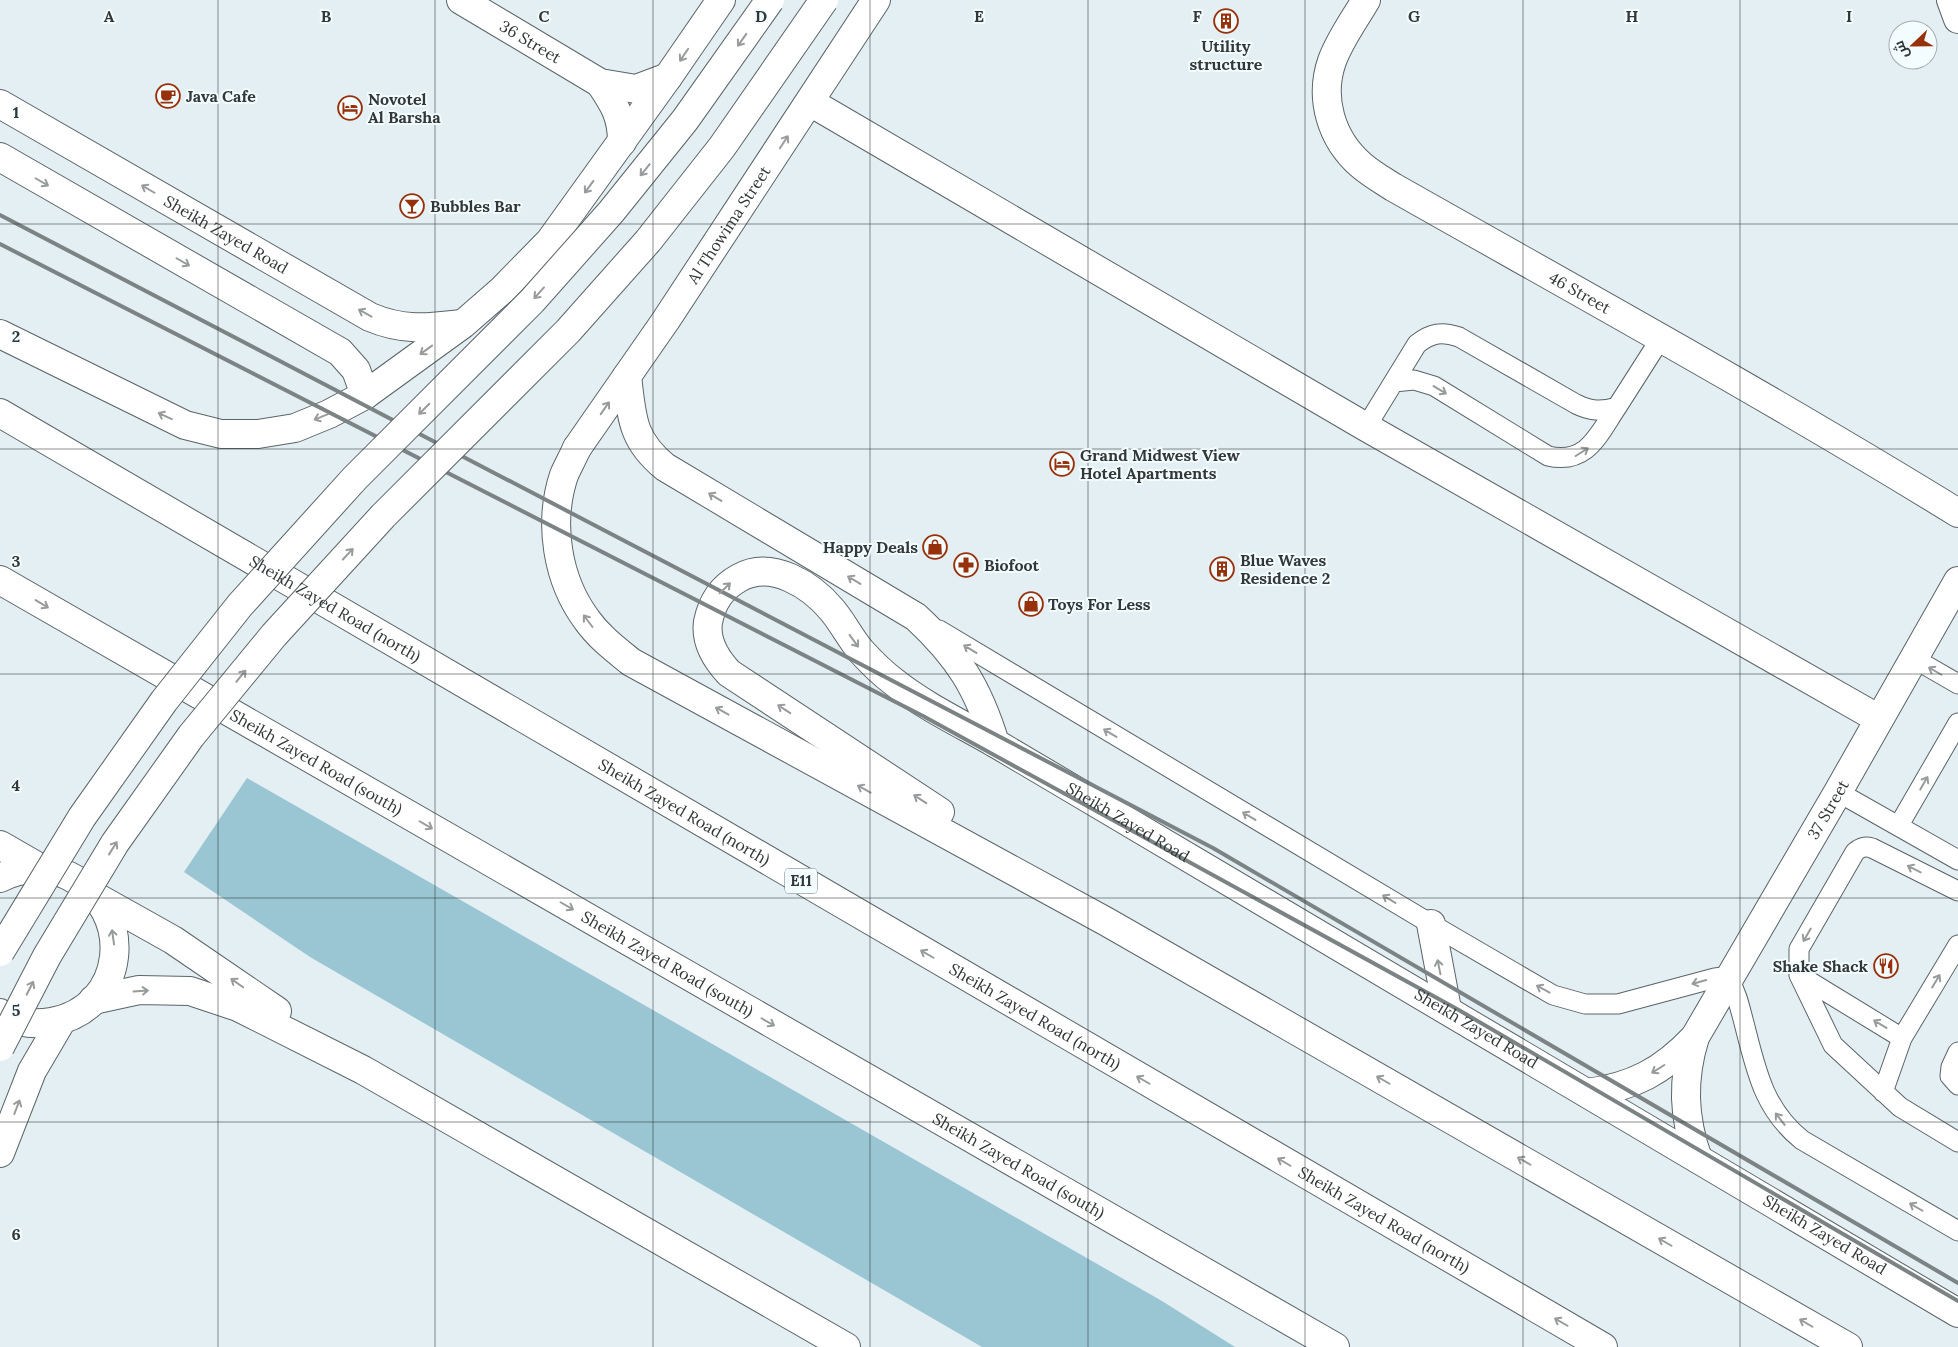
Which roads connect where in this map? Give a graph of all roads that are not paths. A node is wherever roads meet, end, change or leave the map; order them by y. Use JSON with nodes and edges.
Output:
{"nodes":[{"id":1,"x":461,"y":0,"type":"edge"},
{"id":2,"x":721,"y":0,"type":"edge"},
{"id":3,"x":770,"y":0,"type":"edge"},
{"id":4,"x":824,"y":0,"type":"edge"},
{"id":5,"x":876,"y":0,"type":"edge"},
{"id":6,"x":1366,"y":0,"type":"edge"},
{"id":7,"x":1951,"y":0,"type":"edge"},
{"id":8,"x":1958,"y":19,"type":"edge"},
{"id":9,"x":668,"y":78,"type":"junction"},
{"id":10,"x":600,"y":83,"type":"junction"},
{"id":11,"x":810,"y":102,"type":"junction"},
{"id":12,"x":0,"y":104,"type":"edge"},
{"id":13,"x":622,"y":142,"type":"junction"},
{"id":14,"x":0,"y":157,"type":"edge"},
{"id":15,"x":463,"y":324,"type":"junction"},
{"id":16,"x":0,"y":334,"type":"edge"},
{"id":17,"x":1661,"y":338,"type":"junction"},
{"id":18,"x":627,"y":376,"type":"junction"},
{"id":19,"x":1394,"y":382,"type":"junction"},
{"id":20,"x":365,"y":395,"type":"junction"},
{"id":21,"x":1617,"y":408,"type":"junction"},
{"id":22,"x":0,"y":414,"type":"edge"},
{"id":23,"x":1366,"y":427,"type":"junction"},
{"id":24,"x":1958,"y":513,"type":"edge"},
{"id":25,"x":0,"y":580,"type":"edge"},
{"id":26,"x":1958,"y":581,"type":"edge"},
{"id":27,"x":916,"y":617,"type":"junction"},
{"id":28,"x":1913,"y":658,"type":"junction"},
{"id":29,"x":1958,"y":684,"type":"edge"},
{"id":30,"x":1879,"y":719,"type":"junction"},
{"id":31,"x":1958,"y":723,"type":"edge"},
{"id":32,"x":995,"y":743,"type":"junction"},
{"id":33,"x":1838,"y":792,"type":"junction"},
{"id":34,"x":1899,"y":825,"type":"junction"},
{"id":35,"x":0,"y":845,"type":"edge"},
{"id":36,"x":1958,"y":860,"type":"edge"},
{"id":37,"x":40,"y":868,"type":"junction"},
{"id":38,"x":0,"y":878,"type":"edge"},
{"id":39,"x":1958,"y":891,"type":"edge"},
{"id":40,"x":98,"y":898,"type":"junction"},
{"id":41,"x":1107,"y":922,"type":"junction"},
{"id":42,"x":1431,"y":924,"type":"junction"},
{"id":43,"x":1958,"y":945,"type":"edge"},
{"id":44,"x":0,"y":952,"type":"edge"},
{"id":45,"x":1800,"y":975,"type":"junction"},
{"id":46,"x":1729,"y":980,"type":"junction"},
{"id":47,"x":93,"y":1000,"type":"junction"},
{"id":48,"x":1447,"y":1009,"type":"junction"},
{"id":49,"x":0,"y":1014,"type":"edge"},
{"id":50,"x":62,"y":1020,"type":"junction"},
{"id":51,"x":1695,"y":1037,"type":"junction"},
{"id":52,"x":1902,"y":1038,"type":"junction"},
{"id":53,"x":0,"y":1047,"type":"edge"},
{"id":54,"x":1958,"y":1052,"type":"edge"},
{"id":55,"x":363,"y":1070,"type":"junction"},
{"id":56,"x":1958,"y":1085,"type":"edge"},
{"id":57,"x":1883,"y":1092,"type":"junction"},
{"id":58,"x":1587,"y":1093,"type":"junction"},
{"id":59,"x":1958,"y":1142,"type":"edge"},
{"id":60,"x":0,"y":1153,"type":"edge"},
{"id":61,"x":1698,"y":1158,"type":"junction"},
{"id":62,"x":1958,"y":1231,"type":"edge"},
{"id":63,"x":1958,"y":1313,"type":"edge"},
{"id":64,"x":846,"y":1347,"type":"edge"},
{"id":65,"x":1335,"y":1347,"type":"edge"},
{"id":66,"x":1603,"y":1347,"type":"edge"},
{"id":67,"x":1848,"y":1347,"type":"edge"}],
"edges":[{"from":1,"to":10,"type":"main road","name":"36 Street"},
{"from":2,"to":9,"type":"main road","one_way":true},
{"from":3,"to":44,"type":"main road","one_way":true,"bridge":true},
{"from":53,"to":4,"type":"main road","one_way":true,"bridge":true},
{"from":5,"to":11,"type":"main road","name":"Al Thowima Street"},
{"from":6,"to":17,"type":"main road","name":"46 Street"},
{"from":7,"to":8,"type":"main road"},
{"from":9,"to":10,"type":"main road","name":"36 Street"},
{"from":9,"to":13,"type":"main road"},
{"from":10,"to":13,"type":"main road","name":"36 Street"},
{"from":18,"to":11,"type":"main road","name":"Al Thowima Street","one_way":true},
{"from":11,"to":23,"type":"main road"},
{"from":15,"to":12,"type":"main road","name":"Sheikh Zayed Road","one_way":true},
{"from":13,"to":15,"type":"main road","one_way":true},
{"from":14,"to":20,"type":"main road","one_way":true},
{"from":15,"to":20,"type":"main road","one_way":true},
{"from":20,"to":16,"type":"main road","one_way":true},
{"from":17,"to":21,"type":"lane"},
{"from":17,"to":24,"type":"main road","name":"46 Street"},
{"from":27,"to":18,"type":"main road","one_way":true},
{"from":41,"to":18,"type":"main road","name":"Al Thowima Street","one_way":true},
{"from":19,"to":21,"type":"lane"},
{"from":19,"to":21,"type":"lane","one_way":true},
{"from":19,"to":23,"type":"lane"},
{"from":66,"to":22,"type":"main road","name":"Sheikh Zayed Road (north)","number":"E11","one_way":true},
{"from":23,"to":30,"type":"main road"},
{"from":25,"to":65,"type":"main road","name":"Sheikh Zayed Road (south)","one_way":true},
{"from":26,"to":28,"type":"main road","name":"37 Street"},
{"from":27,"to":32,"type":"main road"},
{"from":42,"to":27,"type":"lane","one_way":true},
{"from":29,"to":28,"type":"lane","one_way":true},
{"from":28,"to":30,"type":"main road","name":"37 Street"},
{"from":30,"to":33,"type":"main road","name":"37 Street"},
{"from":34,"to":31,"type":"lane","one_way":true},
{"from":41,"to":32,"type":"main road","name":"Sheikh Zayed Road","one_way":true},
{"from":32,"to":48,"type":"main road","name":"Sheikh Zayed Road"},
{"from":33,"to":34,"type":"lane"},
{"from":33,"to":46,"type":"main road","name":"37 Street"},
{"from":34,"to":36,"type":"lane"},
{"from":35,"to":37,"type":"main road"},
{"from":37,"to":38,"type":"main road"},
{"from":37,"to":40,"type":"main road"},
{"from":39,"to":45,"type":"lane","one_way":true},
{"from":47,"to":40,"type":"main road","one_way":true},
{"from":55,"to":40,"type":"main road","one_way":true},
{"from":67,"to":41,"type":"main road","one_way":true},
{"from":46,"to":42,"type":"lane","one_way":true},
{"from":48,"to":42,"type":"main road","one_way":true},
{"from":52,"to":43,"type":"lane","one_way":true},
{"from":52,"to":45,"type":"lane","one_way":true},
{"from":45,"to":57,"type":"lane"},
{"from":46,"to":51,"type":"main road","name":"37 Street"},
{"from":62,"to":46,"type":"lane","one_way":true},
{"from":47,"to":50,"type":"main road"},
{"from":47,"to":55,"type":"main road","one_way":true},
{"from":48,"to":58,"type":"main road","name":"Sheikh Zayed Road"},
{"from":49,"to":50,"type":"main road"},
{"from":60,"to":50,"type":"main road","one_way":true},
{"from":51,"to":58,"type":"main road","name":"37 Street","one_way":true},
{"from":51,"to":61,"type":"main road","name":"37 Street"},
{"from":52,"to":57,"type":"lane"},
{"from":54,"to":56,"type":"lane"},
{"from":55,"to":64,"type":"main road"},
{"from":57,"to":59,"type":"lane"},
{"from":58,"to":61,"type":"main road","name":"Sheikh Zayed Road"},
{"from":61,"to":63,"type":"main road","name":"Sheikh Zayed Road"}]}
